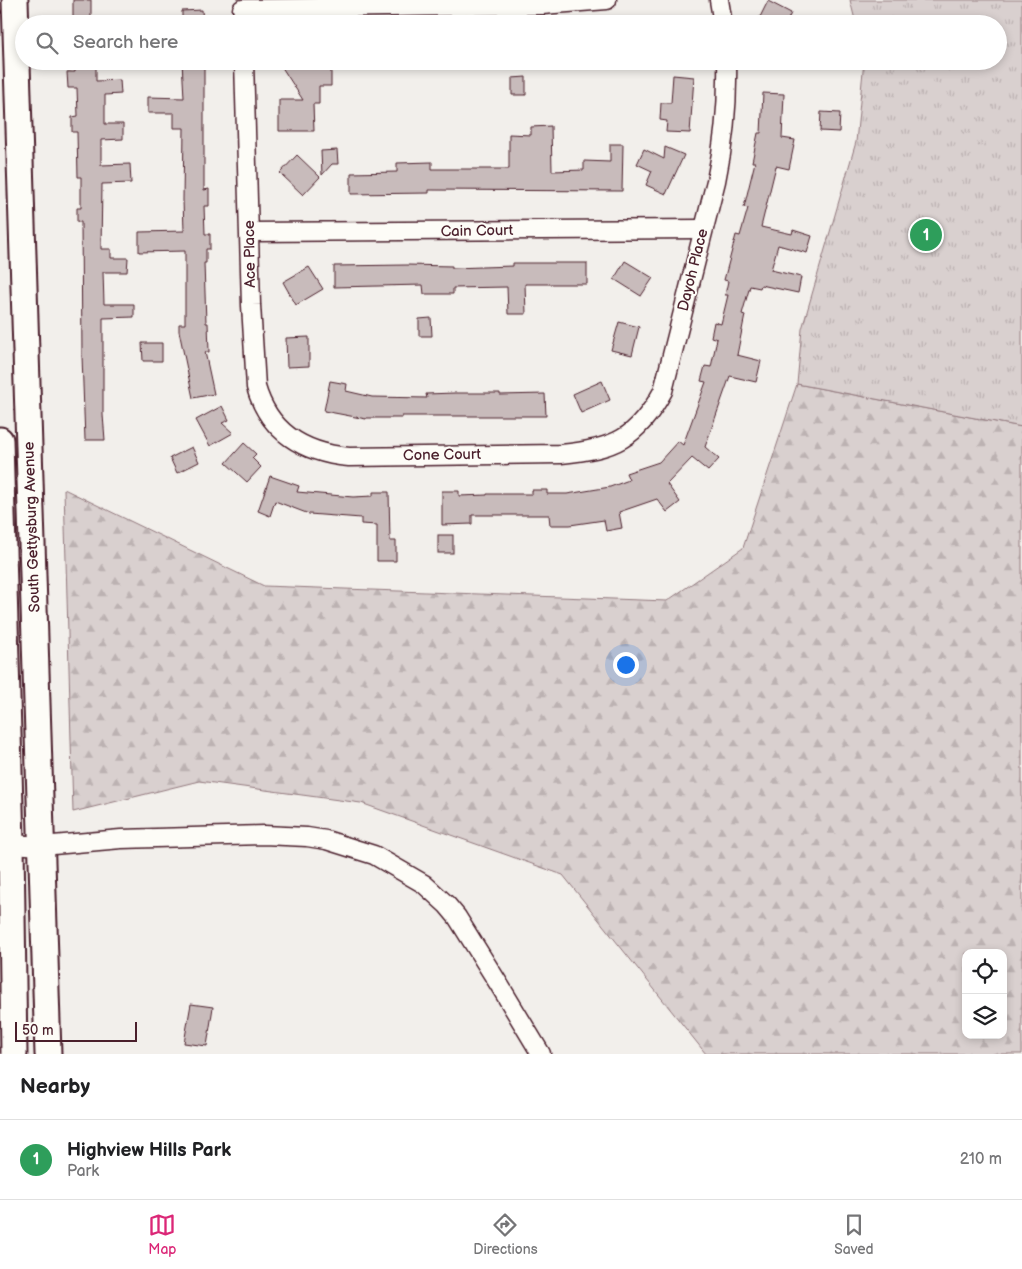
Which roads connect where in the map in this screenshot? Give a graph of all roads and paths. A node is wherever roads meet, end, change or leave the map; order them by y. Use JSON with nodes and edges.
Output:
{"nodes":[{"id":1,"x":15,"y":0,"type":"edge"},
{"id":2,"x":607,"y":0,"type":"edge"},
{"id":3,"x":719,"y":0,"type":"edge"},
{"id":4,"x":242,"y":11,"type":"edge"},
{"id":5,"x":15,"y":15,"type":"edge"},
{"id":6,"x":722,"y":15,"type":"edge"},
{"id":7,"x":17,"y":70,"type":"edge"},
{"id":8,"x":244,"y":70,"type":"edge"},
{"id":9,"x":727,"y":70,"type":"edge"},
{"id":10,"x":704,"y":228,"type":"junction"},
{"id":11,"x":250,"y":232,"type":"junction"},
{"id":12,"x":288,"y":436,"type":"joint"},
{"id":13,"x":0,"y":440,"type":"edge"},
{"id":14,"x":600,"y":449,"type":"joint"},
{"id":15,"x":11,"y":844,"type":"junction"},
{"id":16,"x":42,"y":846,"type":"junction"},
{"id":17,"x":14,"y":1054,"type":"edge"},
{"id":18,"x":48,"y":1054,"type":"edge"},
{"id":19,"x":541,"y":1054,"type":"edge"}],
"edges":[{"from":1,"to":5,"type":"main road","name":"South Gettysburg Avenue"},
{"from":2,"to":4,"type":"street"},
{"from":3,"to":6,"type":"street"},
{"from":7,"to":16,"type":"main road","name":"South Gettysburg Avenue"},
{"from":8,"to":11,"type":"street","name":"Ace Place"},
{"from":9,"to":10,"type":"street","name":"Dayoh Place"},
{"from":10,"to":11,"type":"street","name":"Cain Court"},
{"from":10,"to":14,"type":"street","name":"Dayoh Place"},
{"from":11,"to":12,"type":"street","name":"Ace Place"},
{"from":12,"to":14,"type":"street","name":"Cone Court"},
{"from":13,"to":15,"type":"main road","name":"South Gettysburg Avenue"},
{"from":15,"to":16,"type":"street"},
{"from":15,"to":17,"type":"main road","name":"South Gettysburg Avenue"},
{"from":16,"to":18,"type":"main road","name":"South Gettysburg Avenue"},
{"from":16,"to":19,"type":"street"}]}
